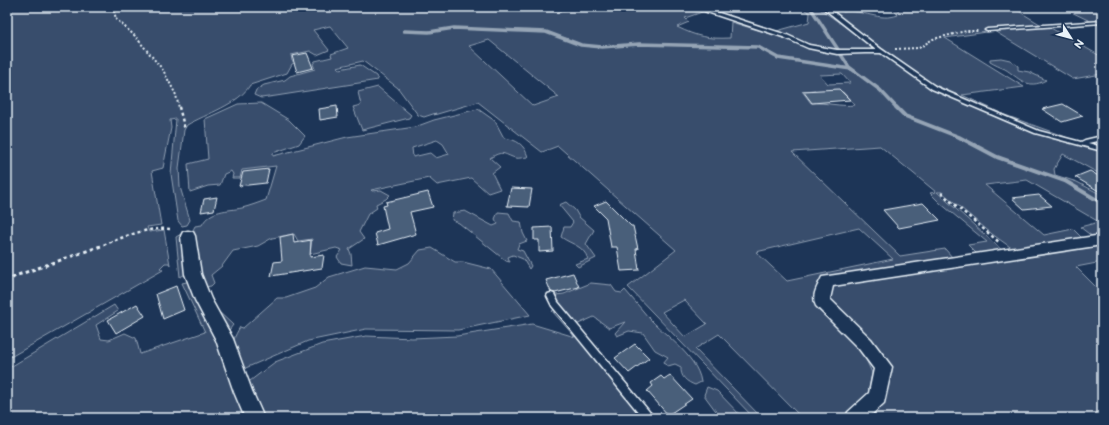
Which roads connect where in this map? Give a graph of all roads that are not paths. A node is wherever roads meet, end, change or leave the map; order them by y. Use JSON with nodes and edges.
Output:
{"nodes":[{"id":1,"x":681,"y":7,"type":"edge"},
{"id":2,"x":824,"y":7,"type":"edge"},
{"id":3,"x":1102,"y":22,"type":"edge"},
{"id":4,"x":987,"y":30,"type":"road end"},
{"id":5,"x":881,"y":51,"type":"junction"},
{"id":6,"x":1102,"y":138,"type":"edge"},
{"id":7,"x":1082,"y":144,"type":"junction"},
{"id":8,"x":1102,"y":148,"type":"edge"},
{"id":9,"x":188,"y":236,"type":"dead end"},
{"id":10,"x":1102,"y":240,"type":"edge"},
{"id":11,"x":551,"y":296,"type":"dead end"},
{"id":12,"x":255,"y":418,"type":"edge"},
{"id":13,"x":649,"y":418,"type":"edge"},
{"id":14,"x":855,"y":418,"type":"edge"}],
"edges":[{"from":1,"to":5,"type":"lane"},
{"from":2,"to":5,"type":"lane"},
{"from":3,"to":4,"type":"lane"},
{"from":5,"to":7,"type":"lane"},
{"from":6,"to":7,"type":"lane"},
{"from":7,"to":8,"type":"lane"},
{"from":9,"to":12,"type":"street"},
{"from":10,"to":14,"type":"street"},
{"from":11,"to":13,"type":"lane"}]}
